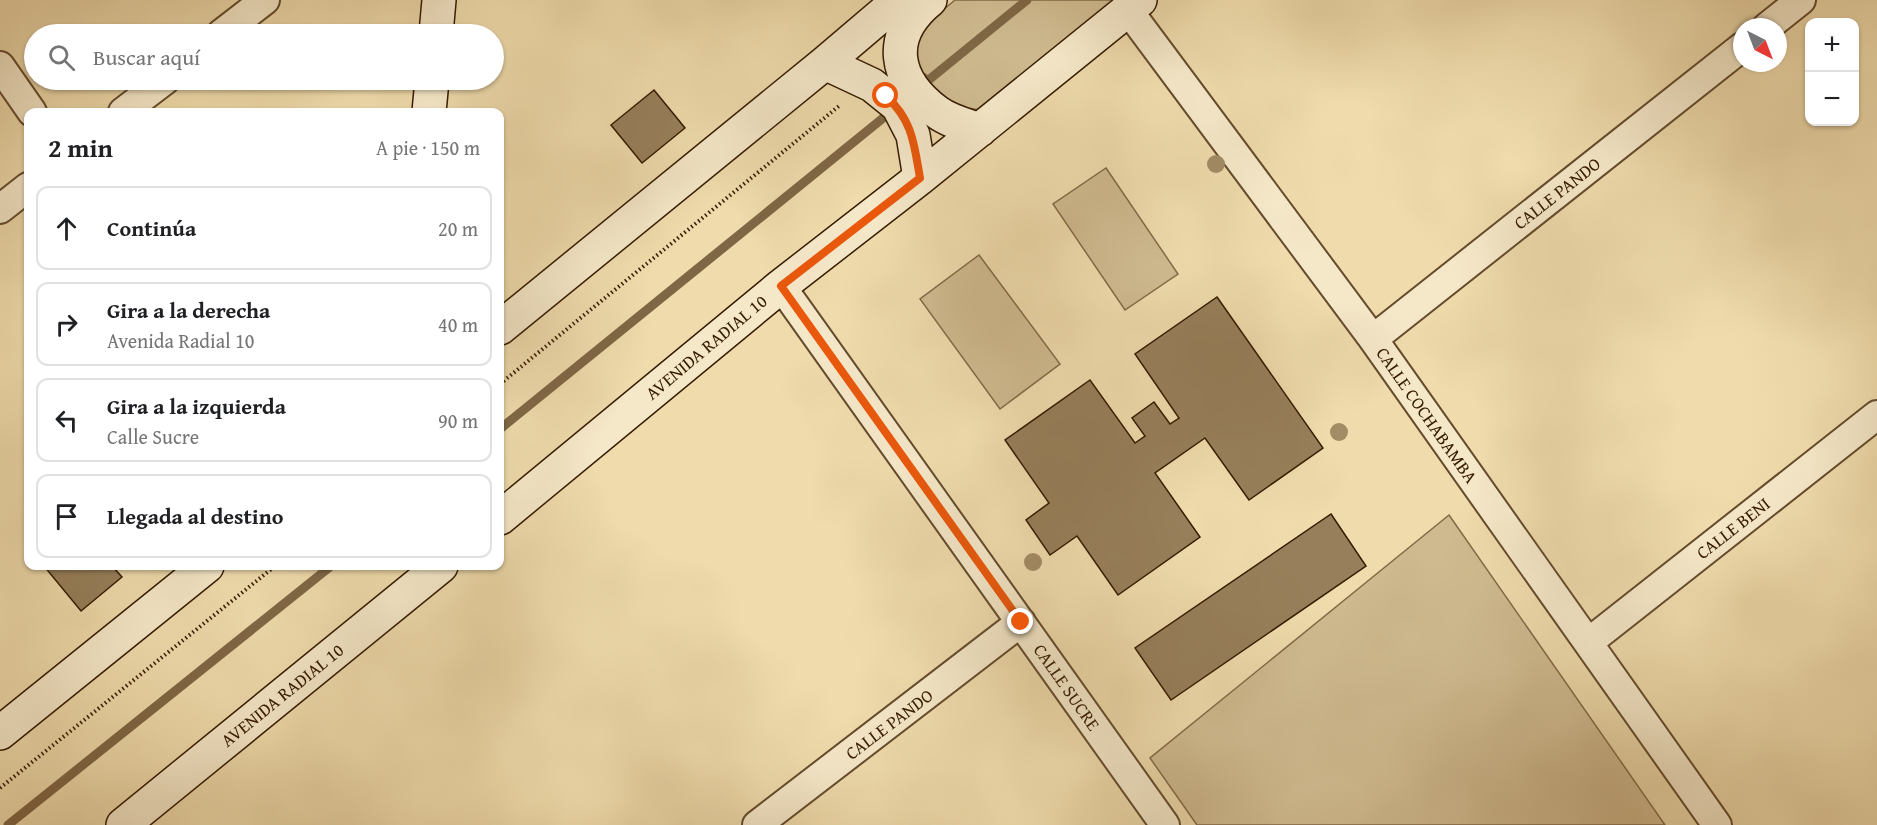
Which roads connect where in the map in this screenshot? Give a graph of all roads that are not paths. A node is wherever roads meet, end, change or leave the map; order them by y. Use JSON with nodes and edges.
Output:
{"nodes":[{"id":1,"x":265,"y":0,"type":"edge"},
{"id":2,"x":439,"y":0,"type":"edge"},
{"id":3,"x":899,"y":0,"type":"edge"},
{"id":4,"x":930,"y":0,"type":"edge"},
{"id":5,"x":1801,"y":0,"type":"edge"},
{"id":6,"x":1134,"y":5,"type":"edge"},
{"id":7,"x":1778,"y":18,"type":"edge"},
{"id":8,"x":234,"y":24,"type":"edge"},
{"id":9,"x":437,"y":24,"type":"edge"},
{"id":10,"x":1733,"y":54,"type":"edge"},
{"id":11,"x":825,"y":63,"type":"junction"},
{"id":12,"x":0,"y":66,"type":"edge"},
{"id":13,"x":152,"y":90,"type":"edge"},
{"id":14,"x":431,"y":90,"type":"edge"},
{"id":15,"x":29,"y":108,"type":"edge"},
{"id":16,"x":128,"y":108,"type":"edge"},
{"id":17,"x":429,"y":108,"type":"edge"},
{"id":18,"x":967,"y":126,"type":"junction"},
{"id":19,"x":918,"y":164,"type":"junction"},
{"id":20,"x":24,"y":190,"type":"edge"},
{"id":21,"x":0,"y":209,"type":"edge"},
{"id":22,"x":781,"y":286,"type":"junction"},
{"id":23,"x":504,"y":325,"type":"edge"},
{"id":24,"x":1373,"y":339,"type":"junction"},
{"id":25,"x":1877,"y":415,"type":"edge"},
{"id":26,"x":504,"y":515,"type":"edge"},
{"id":27,"x":202,"y":570,"type":"edge"},
{"id":28,"x":436,"y":570,"type":"edge"},
{"id":29,"x":1021,"y":622,"type":"junction"},
{"id":30,"x":1588,"y":642,"type":"junction"},
{"id":31,"x":0,"y":733,"type":"edge"},
{"id":32,"x":123,"y":825,"type":"edge"},
{"id":33,"x":757,"y":825,"type":"edge"},
{"id":34,"x":1165,"y":825,"type":"edge"},
{"id":35,"x":1717,"y":825,"type":"edge"}],
"edges":[{"from":1,"to":8,"type":"street"},
{"from":2,"to":9,"type":"main road"},
{"from":3,"to":11,"type":"main road"},
{"from":4,"to":18,"type":"main road"},
{"from":5,"to":7,"type":"street"},
{"from":6,"to":18,"type":"main road","name":"AVENIDA RADIAL 10"},
{"from":6,"to":24,"type":"street","name":"CALLE COCHABAMBA"},
{"from":10,"to":24,"type":"street","name":"CALLE PANDO"},
{"from":11,"to":19,"type":"main road"},
{"from":11,"to":23,"type":"main road"},
{"from":12,"to":15,"type":"street"},
{"from":13,"to":16,"type":"street"},
{"from":14,"to":17,"type":"main road"},
{"from":18,"to":19,"type":"main road","name":"AVENIDA RADIAL 10"},
{"from":19,"to":22,"type":"main road","name":"AVENIDA RADIAL 10"},
{"from":20,"to":21,"type":"street"},
{"from":22,"to":26,"type":"main road","name":"AVENIDA RADIAL 10"},
{"from":22,"to":29,"type":"street","name":"CALLE SUCRE"},
{"from":24,"to":30,"type":"street","name":"CALLE COCHABAMBA"},
{"from":25,"to":30,"type":"street","name":"CALLE BENI"},
{"from":27,"to":31,"type":"main road"},
{"from":28,"to":32,"type":"main road","name":"AVENIDA RADIAL 10"},
{"from":29,"to":33,"type":"street","name":"CALLE PANDO"},
{"from":29,"to":34,"type":"street","name":"CALLE SUCRE"},
{"from":30,"to":35,"type":"street","name":"CALLE COCHABAMBA"}]}
